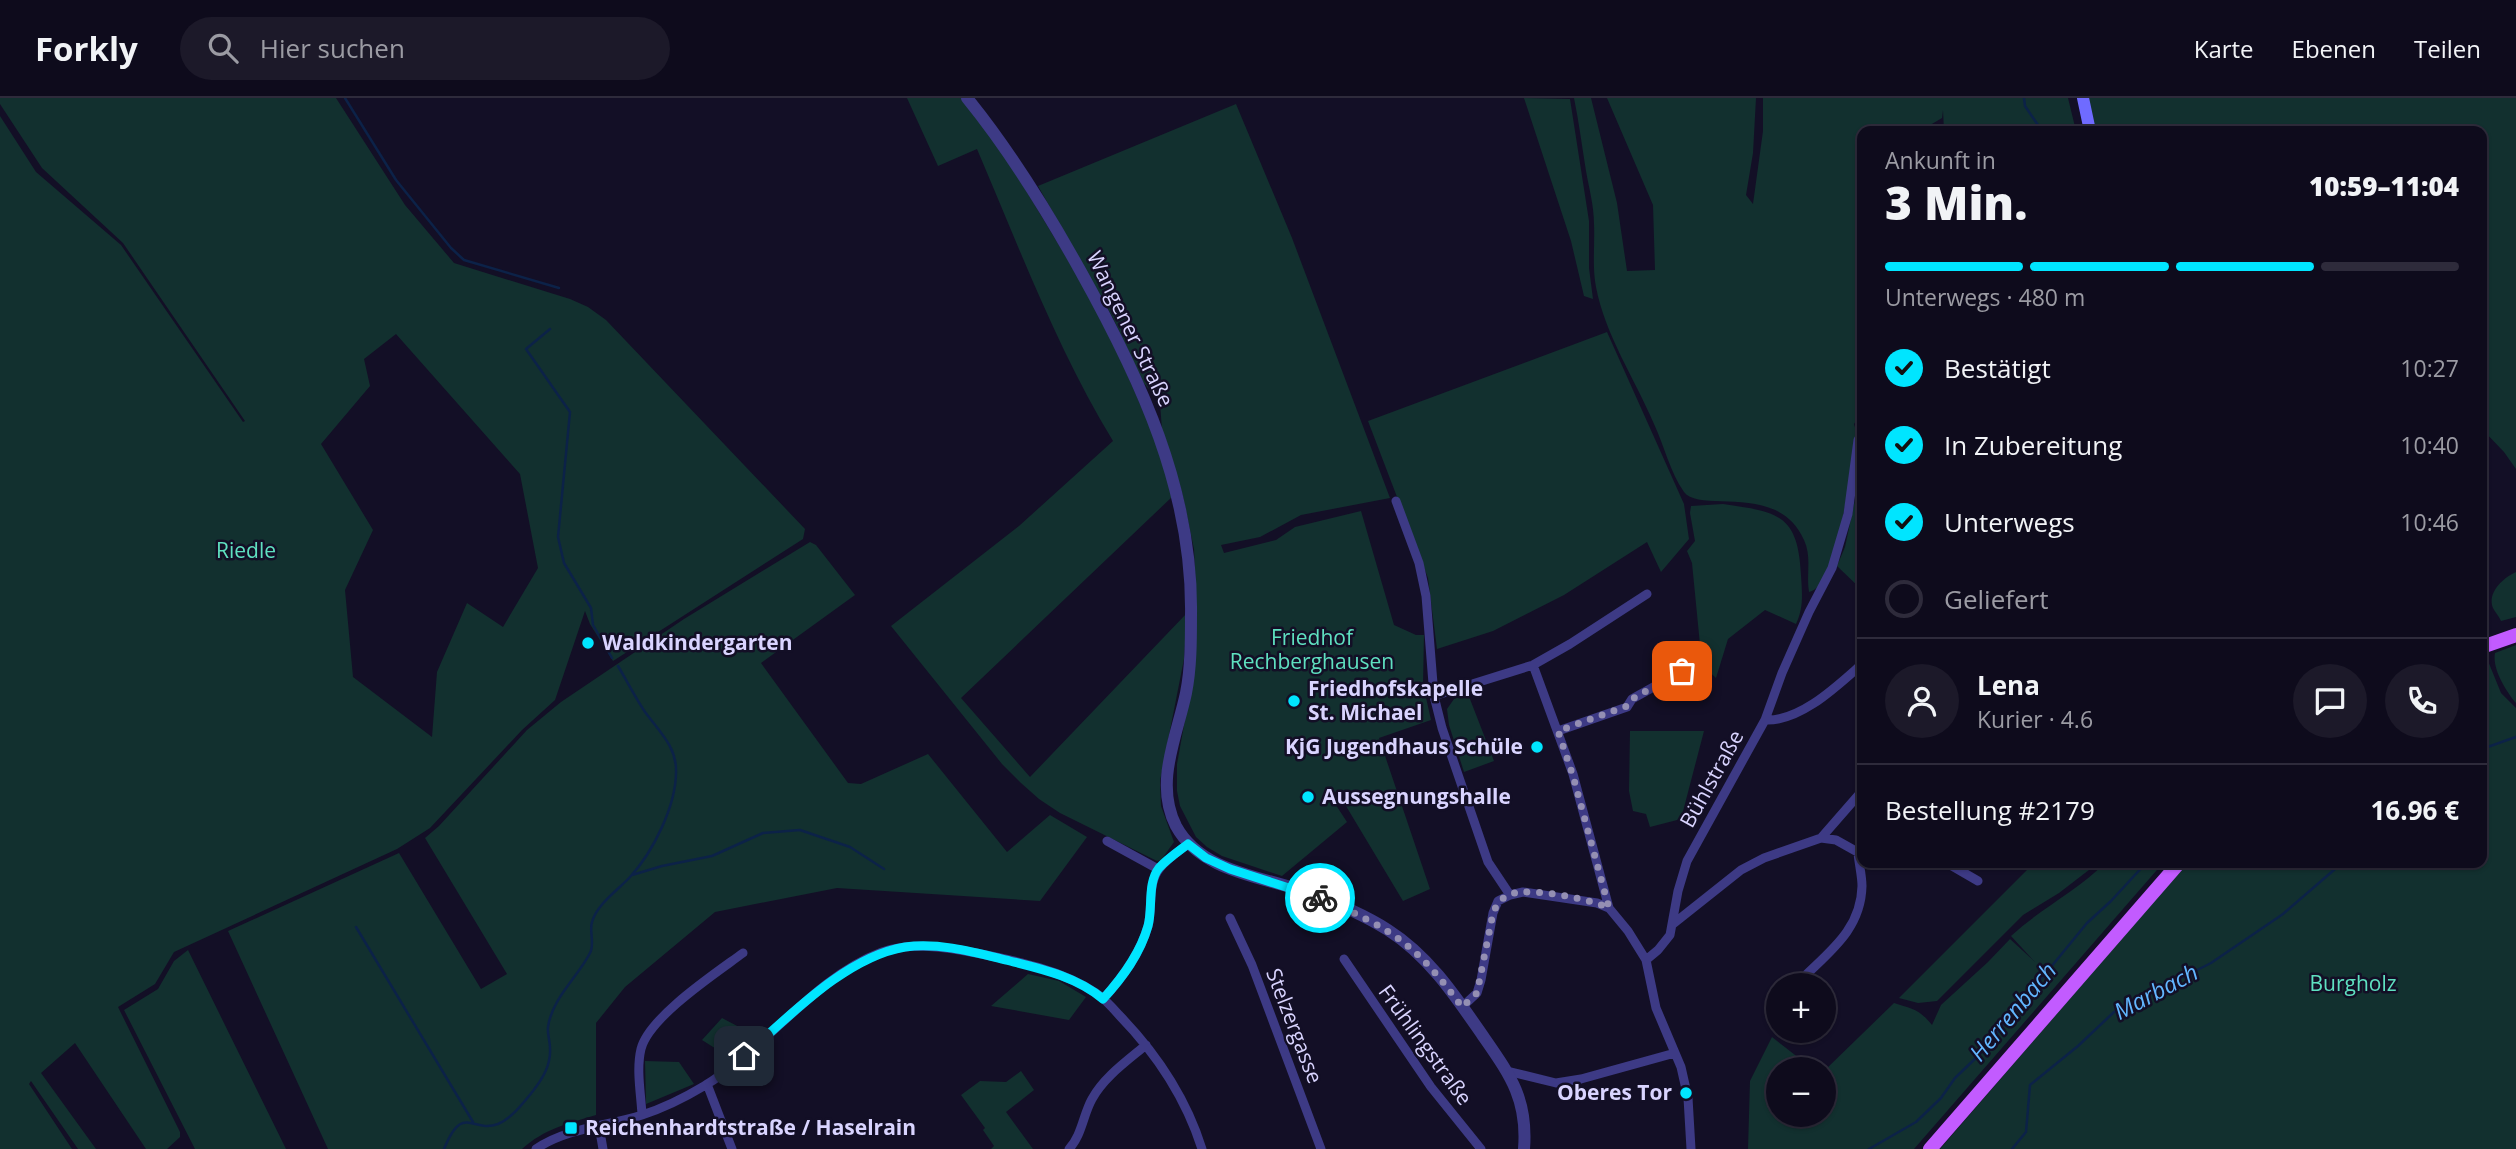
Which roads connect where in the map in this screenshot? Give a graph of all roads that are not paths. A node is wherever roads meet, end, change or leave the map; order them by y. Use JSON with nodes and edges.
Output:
{"nodes":[{"id":1,"x":967,"y":98,"type":"edge"},
{"id":2,"x":2083,"y":98,"type":"edge"},
{"id":3,"x":2089,"y":126,"type":"edge"},
{"id":4,"x":1857,"y":447,"type":"edge"},
{"id":5,"x":1396,"y":501,"type":"dead end"},
{"id":6,"x":1647,"y":594,"type":"dead end"},
{"id":7,"x":2516,"y":635,"type":"edge"},
{"id":8,"x":2487,"y":645,"type":"edge"},
{"id":9,"x":1533,"y":665,"type":"junction"},
{"id":10,"x":1857,"y":668,"type":"edge"},
{"id":11,"x":1682,"y":671,"type":"dead end"},
{"id":12,"x":1434,"y":696,"type":"junction"},
{"id":13,"x":1765,"y":720,"type":"junction"},
{"id":14,"x":1558,"y":731,"type":"junction"},
{"id":15,"x":1857,"y":797,"type":"edge"},
{"id":16,"x":1821,"y":838,"type":"junction"},
{"id":17,"x":1107,"y":841,"type":"dead end"},
{"id":18,"x":1188,"y":844,"type":"junction"},
{"id":19,"x":1857,"y":851,"type":"edge"},
{"id":20,"x":1861,"y":868,"type":"edge"},
{"id":21,"x":1956,"y":868,"type":"edge"},
{"id":22,"x":2175,"y":868,"type":"edge"},
{"id":23,"x":1158,"y":869,"type":"junction"},
{"id":24,"x":1978,"y":881,"type":"dead end"},
{"id":25,"x":1510,"y":895,"type":"junction"},
{"id":26,"x":1609,"y":908,"type":"junction"},
{"id":27,"x":1230,"y":918,"type":"dead end"},
{"id":28,"x":1673,"y":924,"type":"junction"},
{"id":29,"x":743,"y":953,"type":"dead end"},
{"id":30,"x":1344,"y":959,"type":"dead end"},
{"id":31,"x":1646,"y":960,"type":"junction"},
{"id":32,"x":1808,"y":973,"type":"edge"},
{"id":33,"x":1103,"y":999,"type":"junction"},
{"id":34,"x":1462,"y":1007,"type":"junction"},
{"id":35,"x":1146,"y":1045,"type":"junction"},
{"id":36,"x":1675,"y":1053,"type":"junction"},
{"id":37,"x":1507,"y":1070,"type":"junction"},
{"id":38,"x":707,"y":1084,"type":"junction"},
{"id":39,"x":642,"y":1115,"type":"junction"},
{"id":40,"x":600,"y":1126,"type":"junction"},
{"id":41,"x":536,"y":1149,"type":"edge"},
{"id":42,"x":603,"y":1149,"type":"edge"},
{"id":43,"x":732,"y":1149,"type":"edge"},
{"id":44,"x":1069,"y":1149,"type":"edge"},
{"id":45,"x":1202,"y":1149,"type":"edge"},
{"id":46,"x":1321,"y":1149,"type":"edge"},
{"id":47,"x":1481,"y":1149,"type":"edge"},
{"id":48,"x":1524,"y":1149,"type":"edge"},
{"id":49,"x":1692,"y":1149,"type":"edge"},
{"id":50,"x":1930,"y":1149,"type":"edge"}],
"edges":[{"from":1,"to":18,"type":"street","name":"Wangener Straße"},
{"from":2,"to":3,"type":"main road"},
{"from":4,"to":13,"type":"street","name":"Bühlstraße"},
{"from":5,"to":12,"type":"street"},
{"from":6,"to":9,"type":"street"},
{"from":7,"to":8,"type":"main road"},
{"from":9,"to":12,"type":"street"},
{"from":9,"to":14,"type":"street"},
{"from":10,"to":13,"type":"street"},
{"from":11,"to":14,"type":"street"},
{"from":12,"to":25,"type":"street"},
{"from":13,"to":28,"type":"street","name":"Bühlstraße"},
{"from":14,"to":26,"type":"street"},
{"from":15,"to":16,"type":"street"},
{"from":16,"to":19,"type":"street"},
{"from":16,"to":28,"type":"street"},
{"from":17,"to":23,"type":"street"},
{"from":18,"to":23,"type":"street"},
{"from":18,"to":34,"type":"street","name":"Wangener Straße"},
{"from":20,"to":32,"type":"street"},
{"from":21,"to":24,"type":"street"},
{"from":22,"to":50,"type":"main road"},
{"from":23,"to":33,"type":"street"},
{"from":25,"to":26,"type":"street"},
{"from":25,"to":34,"type":"street"},
{"from":26,"to":31,"type":"street"},
{"from":27,"to":46,"type":"street","name":"Stelzergasse"},
{"from":28,"to":31,"type":"street","name":"Bühlstraße"},
{"from":29,"to":39,"type":"street"},
{"from":30,"to":47,"type":"street","name":"Frühlingstraße"},
{"from":31,"to":36,"type":"street"},
{"from":33,"to":35,"type":"street"},
{"from":33,"to":38,"type":"street"},
{"from":34,"to":37,"type":"street"},
{"from":35,"to":44,"type":"street"},
{"from":35,"to":45,"type":"street"},
{"from":36,"to":37,"type":"street"},
{"from":36,"to":49,"type":"street"},
{"from":37,"to":48,"type":"street"},
{"from":38,"to":39,"type":"street"},
{"from":38,"to":43,"type":"street"},
{"from":39,"to":40,"type":"street"},
{"from":40,"to":41,"type":"street"},
{"from":40,"to":42,"type":"street"}]}
